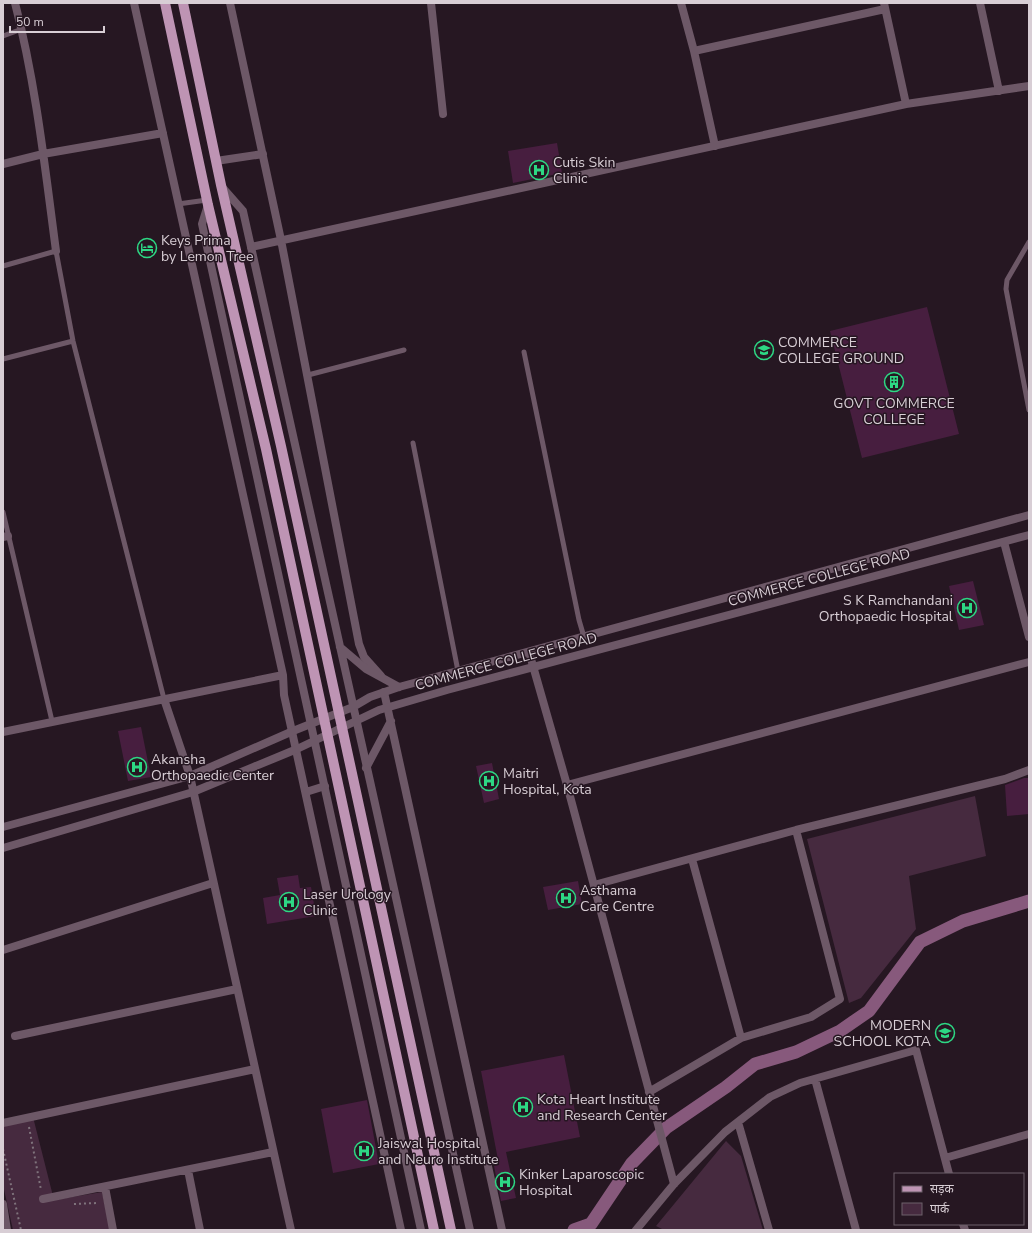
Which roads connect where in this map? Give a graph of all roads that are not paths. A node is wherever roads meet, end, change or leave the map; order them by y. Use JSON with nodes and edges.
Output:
{"nodes":[{"id":1,"x":15,"y":3,"type":"edge"},
{"id":2,"x":134,"y":3,"type":"edge"},
{"id":3,"x":165,"y":3,"type":"edge"},
{"id":4,"x":183,"y":3,"type":"edge"},
{"id":5,"x":230,"y":3,"type":"edge"},
{"id":6,"x":431,"y":3,"type":"edge"},
{"id":7,"x":681,"y":3,"type":"edge"},
{"id":8,"x":980,"y":3,"type":"edge"},
{"id":9,"x":885,"y":6,"type":"edge"},
{"id":10,"x":22,"y":29,"type":"junction"},
{"id":11,"x":3,"y":36,"type":"edge"},
{"id":12,"x":694,"y":51,"type":"junction"},
{"id":13,"x":1029,"y":86,"type":"edge"},
{"id":14,"x":999,"y":91,"type":"junction"},
{"id":15,"x":906,"y":104,"type":"junction"},
{"id":16,"x":443,"y":114,"type":"dead end"},
{"id":17,"x":163,"y":133,"type":"junction"},
{"id":18,"x":715,"y":146,"type":"junction"},
{"id":19,"x":43,"y":154,"type":"junction"},
{"id":20,"x":263,"y":154,"type":"junction"},
{"id":21,"x":216,"y":162,"type":"junction"},
{"id":22,"x":3,"y":164,"type":"edge"},
{"id":23,"x":221,"y":185,"type":"junction"},
{"id":24,"x":207,"y":203,"type":"junction"},
{"id":25,"x":178,"y":204,"type":"junction"},
{"id":26,"x":282,"y":240,"type":"junction"},
{"id":27,"x":1029,"y":242,"type":"edge"},
{"id":28,"x":254,"y":246,"type":"junction"},
{"id":29,"x":56,"y":251,"type":"junction"},
{"id":30,"x":3,"y":266,"type":"edge"},
{"id":31,"x":73,"y":340,"type":"junction"},
{"id":32,"x":404,"y":350,"type":"dead end"},
{"id":33,"x":524,"y":352,"type":"dead end"},
{"id":34,"x":3,"y":359,"type":"edge"},
{"id":35,"x":308,"y":375,"type":"junction"},
{"id":36,"x":1029,"y":410,"type":"edge"},
{"id":37,"x":413,"y":443,"type":"dead end"},
{"id":38,"x":3,"y":512,"type":"edge"},
{"id":39,"x":1029,"y":516,"type":"edge"},
{"id":40,"x":1029,"y":535,"type":"edge"},
{"id":41,"x":6,"y":536,"type":"edge"},
{"id":42,"x":1004,"y":542,"type":"junction"},
{"id":43,"x":584,"y":637,"type":"junction"},
{"id":44,"x":1029,"y":637,"type":"edge"},
{"id":45,"x":339,"y":647,"type":"junction"},
{"id":46,"x":529,"y":652,"type":"junction"},
{"id":47,"x":1029,"y":662,"type":"edge"},
{"id":48,"x":533,"y":667,"type":"junction"},
{"id":49,"x":458,"y":672,"type":"junction"},
{"id":50,"x":283,"y":675,"type":"junction"},
{"id":51,"x":384,"y":680,"type":"junction"},
{"id":52,"x":399,"y":687,"type":"junction"},
{"id":53,"x":384,"y":692,"type":"junction"},
{"id":54,"x":164,"y":700,"type":"junction"},
{"id":55,"x":353,"y":707,"type":"junction"},
{"id":56,"x":388,"y":708,"type":"junction"},
{"id":57,"x":52,"y":721,"type":"junction"},
{"id":58,"x":391,"y":721,"type":"junction"},
{"id":59,"x":356,"y":722,"type":"junction"},
{"id":60,"x":312,"y":723,"type":"junction"},
{"id":61,"x":293,"y":731,"type":"junction"},
{"id":62,"x":3,"y":732,"type":"edge"},
{"id":63,"x":316,"y":741,"type":"junction"},
{"id":64,"x":297,"y":749,"type":"junction"},
{"id":65,"x":366,"y":768,"type":"junction"},
{"id":66,"x":1029,"y":770,"type":"edge"},
{"id":67,"x":190,"y":776,"type":"junction"},
{"id":68,"x":567,"y":785,"type":"junction"},
{"id":69,"x":325,"y":786,"type":"junction"},
{"id":70,"x":193,"y":792,"type":"junction"},
{"id":71,"x":306,"y":792,"type":"junction"},
{"id":72,"x":3,"y":827,"type":"edge"},
{"id":73,"x":796,"y":830,"type":"junction"},
{"id":74,"x":3,"y":848,"type":"edge"},
{"id":75,"x":692,"y":859,"type":"junction"},
{"id":76,"x":213,"y":883,"type":"junction"},
{"id":77,"x":594,"y":885,"type":"junction"},
{"id":78,"x":3,"y":950,"type":"edge"},
{"id":79,"x":237,"y":989,"type":"junction"},
{"id":80,"x":15,"y":1036,"type":"dead end"},
{"id":81,"x":741,"y":1038,"type":"junction"},
{"id":82,"x":255,"y":1069,"type":"junction"},
{"id":83,"x":815,"y":1078,"type":"junction"},
{"id":84,"x":649,"y":1092,"type":"junction"},
{"id":85,"x":738,"y":1122,"type":"junction"},
{"id":86,"x":3,"y":1123,"type":"edge"},
{"id":87,"x":1029,"y":1134,"type":"edge"},
{"id":88,"x":273,"y":1152,"type":"junction"},
{"id":89,"x":945,"y":1158,"type":"junction"},
{"id":90,"x":188,"y":1170,"type":"junction"},
{"id":91,"x":949,"y":1173,"type":"edge"},
{"id":92,"x":674,"y":1184,"type":"junction"},
{"id":93,"x":105,"y":1187,"type":"junction"},
{"id":94,"x":43,"y":1199,"type":"road end"},
{"id":95,"x":3,"y":1204,"type":"edge"},
{"id":96,"x":7,"y":1230,"type":"edge"},
{"id":97,"x":113,"y":1230,"type":"edge"},
{"id":98,"x":200,"y":1230,"type":"edge"},
{"id":99,"x":291,"y":1230,"type":"edge"},
{"id":100,"x":401,"y":1230,"type":"edge"},
{"id":101,"x":421,"y":1230,"type":"edge"},
{"id":102,"x":434,"y":1230,"type":"edge"},
{"id":103,"x":451,"y":1230,"type":"edge"},
{"id":104,"x":470,"y":1230,"type":"edge"},
{"id":105,"x":502,"y":1230,"type":"edge"},
{"id":106,"x":637,"y":1230,"type":"edge"},
{"id":107,"x":769,"y":1230,"type":"edge"},
{"id":108,"x":856,"y":1230,"type":"edge"}],
"edges":[{"from":1,"to":10,"type":"street"},
{"from":2,"to":17,"type":"street"},
{"from":3,"to":24,"type":"main road"},
{"from":4,"to":21,"type":"main road"},
{"from":5,"to":20,"type":"street"},
{"from":6,"to":16,"type":"street"},
{"from":7,"to":12,"type":"street"},
{"from":8,"to":14,"type":"street"},
{"from":9,"to":12,"type":"street"},
{"from":9,"to":15,"type":"street"},
{"from":10,"to":11,"type":"lane"},
{"from":10,"to":19,"type":"street"},
{"from":12,"to":18,"type":"street"},
{"from":13,"to":14,"type":"street"},
{"from":14,"to":15,"type":"street"},
{"from":15,"to":18,"type":"street"},
{"from":17,"to":19,"type":"street"},
{"from":17,"to":25,"type":"street"},
{"from":18,"to":26,"type":"street"},
{"from":19,"to":22,"type":"street"},
{"from":19,"to":29,"type":"street"},
{"from":20,"to":21,"type":"street"},
{"from":20,"to":26,"type":"street"},
{"from":21,"to":23,"type":"main road"},
{"from":23,"to":28,"type":"street"},
{"from":23,"to":103,"type":"main road"},
{"from":24,"to":25,"type":"lane"},
{"from":24,"to":60,"type":"street"},
{"from":24,"to":102,"type":"main road"},
{"from":25,"to":50,"type":"street"},
{"from":26,"to":28,"type":"street"},
{"from":26,"to":35,"type":"street"},
{"from":27,"to":36,"type":"lane"},
{"from":28,"to":45,"type":"street"},
{"from":29,"to":30,"type":"lane"},
{"from":29,"to":31,"type":"lane"},
{"from":31,"to":34,"type":"lane"},
{"from":31,"to":54,"type":"lane"},
{"from":32,"to":35,"type":"lane"},
{"from":33,"to":43,"type":"lane"},
{"from":35,"to":51,"type":"street"},
{"from":37,"to":49,"type":"lane"},
{"from":38,"to":41,"type":"lane"},
{"from":39,"to":43,"type":"street"},
{"from":40,"to":42,"type":"street","name":"COMMERCE COLLEGE ROAD"},
{"from":41,"to":57,"type":"lane"},
{"from":42,"to":44,"type":"street"},
{"from":42,"to":48,"type":"street","name":"COMMERCE COLLEGE ROAD"},
{"from":43,"to":46,"type":"street"},
{"from":45,"to":51,"type":"street"},
{"from":45,"to":55,"type":"street"},
{"from":46,"to":48,"type":"street"},
{"from":46,"to":49,"type":"street"},
{"from":47,"to":68,"type":"street"},
{"from":48,"to":56,"type":"street","name":"COMMERCE COLLEGE ROAD"},
{"from":48,"to":68,"type":"street"},
{"from":49,"to":52,"type":"street"},
{"from":50,"to":54,"type":"street"},
{"from":50,"to":61,"type":"street"},
{"from":51,"to":52,"type":"street"},
{"from":52,"to":53,"type":"street"},
{"from":53,"to":55,"type":"street"},
{"from":53,"to":56,"type":"street"},
{"from":54,"to":57,"type":"street"},
{"from":54,"to":67,"type":"street"},
{"from":55,"to":59,"type":"street"},
{"from":55,"to":60,"type":"street"},
{"from":56,"to":58,"type":"street"},
{"from":56,"to":59,"type":"street","name":"COMMERCE COLLEGE ROAD"},
{"from":57,"to":62,"type":"street"},
{"from":58,"to":65,"type":"street"},
{"from":58,"to":105,"type":"street"},
{"from":59,"to":63,"type":"street","name":"COMMERCE COLLEGE ROAD"},
{"from":59,"to":65,"type":"street"},
{"from":60,"to":61,"type":"street"},
{"from":60,"to":63,"type":"street"},
{"from":61,"to":64,"type":"street"},
{"from":61,"to":67,"type":"street"},
{"from":63,"to":64,"type":"street","name":"COMMERCE COLLEGE ROAD"},
{"from":63,"to":69,"type":"street"},
{"from":64,"to":70,"type":"street","name":"COMMERCE COLLEGE ROAD"},
{"from":64,"to":71,"type":"street"},
{"from":65,"to":104,"type":"street"},
{"from":66,"to":73,"type":"street"},
{"from":67,"to":70,"type":"street"},
{"from":67,"to":72,"type":"street"},
{"from":68,"to":77,"type":"street"},
{"from":69,"to":71,"type":"street"},
{"from":69,"to":101,"type":"street"},
{"from":70,"to":74,"type":"street","name":"COMMERCE COLLEGE ROAD"},
{"from":70,"to":76,"type":"street"},
{"from":71,"to":100,"type":"street"},
{"from":73,"to":75,"type":"street"},
{"from":73,"to":81,"type":"street"},
{"from":75,"to":77,"type":"street"},
{"from":75,"to":81,"type":"street"},
{"from":76,"to":78,"type":"street"},
{"from":76,"to":79,"type":"street"},
{"from":77,"to":84,"type":"street"},
{"from":79,"to":80,"type":"street"},
{"from":79,"to":82,"type":"street"},
{"from":81,"to":84,"type":"street"},
{"from":82,"to":86,"type":"street"},
{"from":82,"to":88,"type":"street"},
{"from":83,"to":85,"type":"street"},
{"from":83,"to":89,"type":"street"},
{"from":83,"to":108,"type":"street"},
{"from":84,"to":92,"type":"street"},
{"from":85,"to":92,"type":"street"},
{"from":85,"to":107,"type":"street"},
{"from":87,"to":89,"type":"street"},
{"from":88,"to":90,"type":"street"},
{"from":88,"to":99,"type":"street"},
{"from":89,"to":91,"type":"street"},
{"from":90,"to":93,"type":"street"},
{"from":90,"to":98,"type":"street"},
{"from":92,"to":106,"type":"street"},
{"from":93,"to":94,"type":"street"},
{"from":93,"to":97,"type":"street"},
{"from":95,"to":96,"type":"street"}]}
